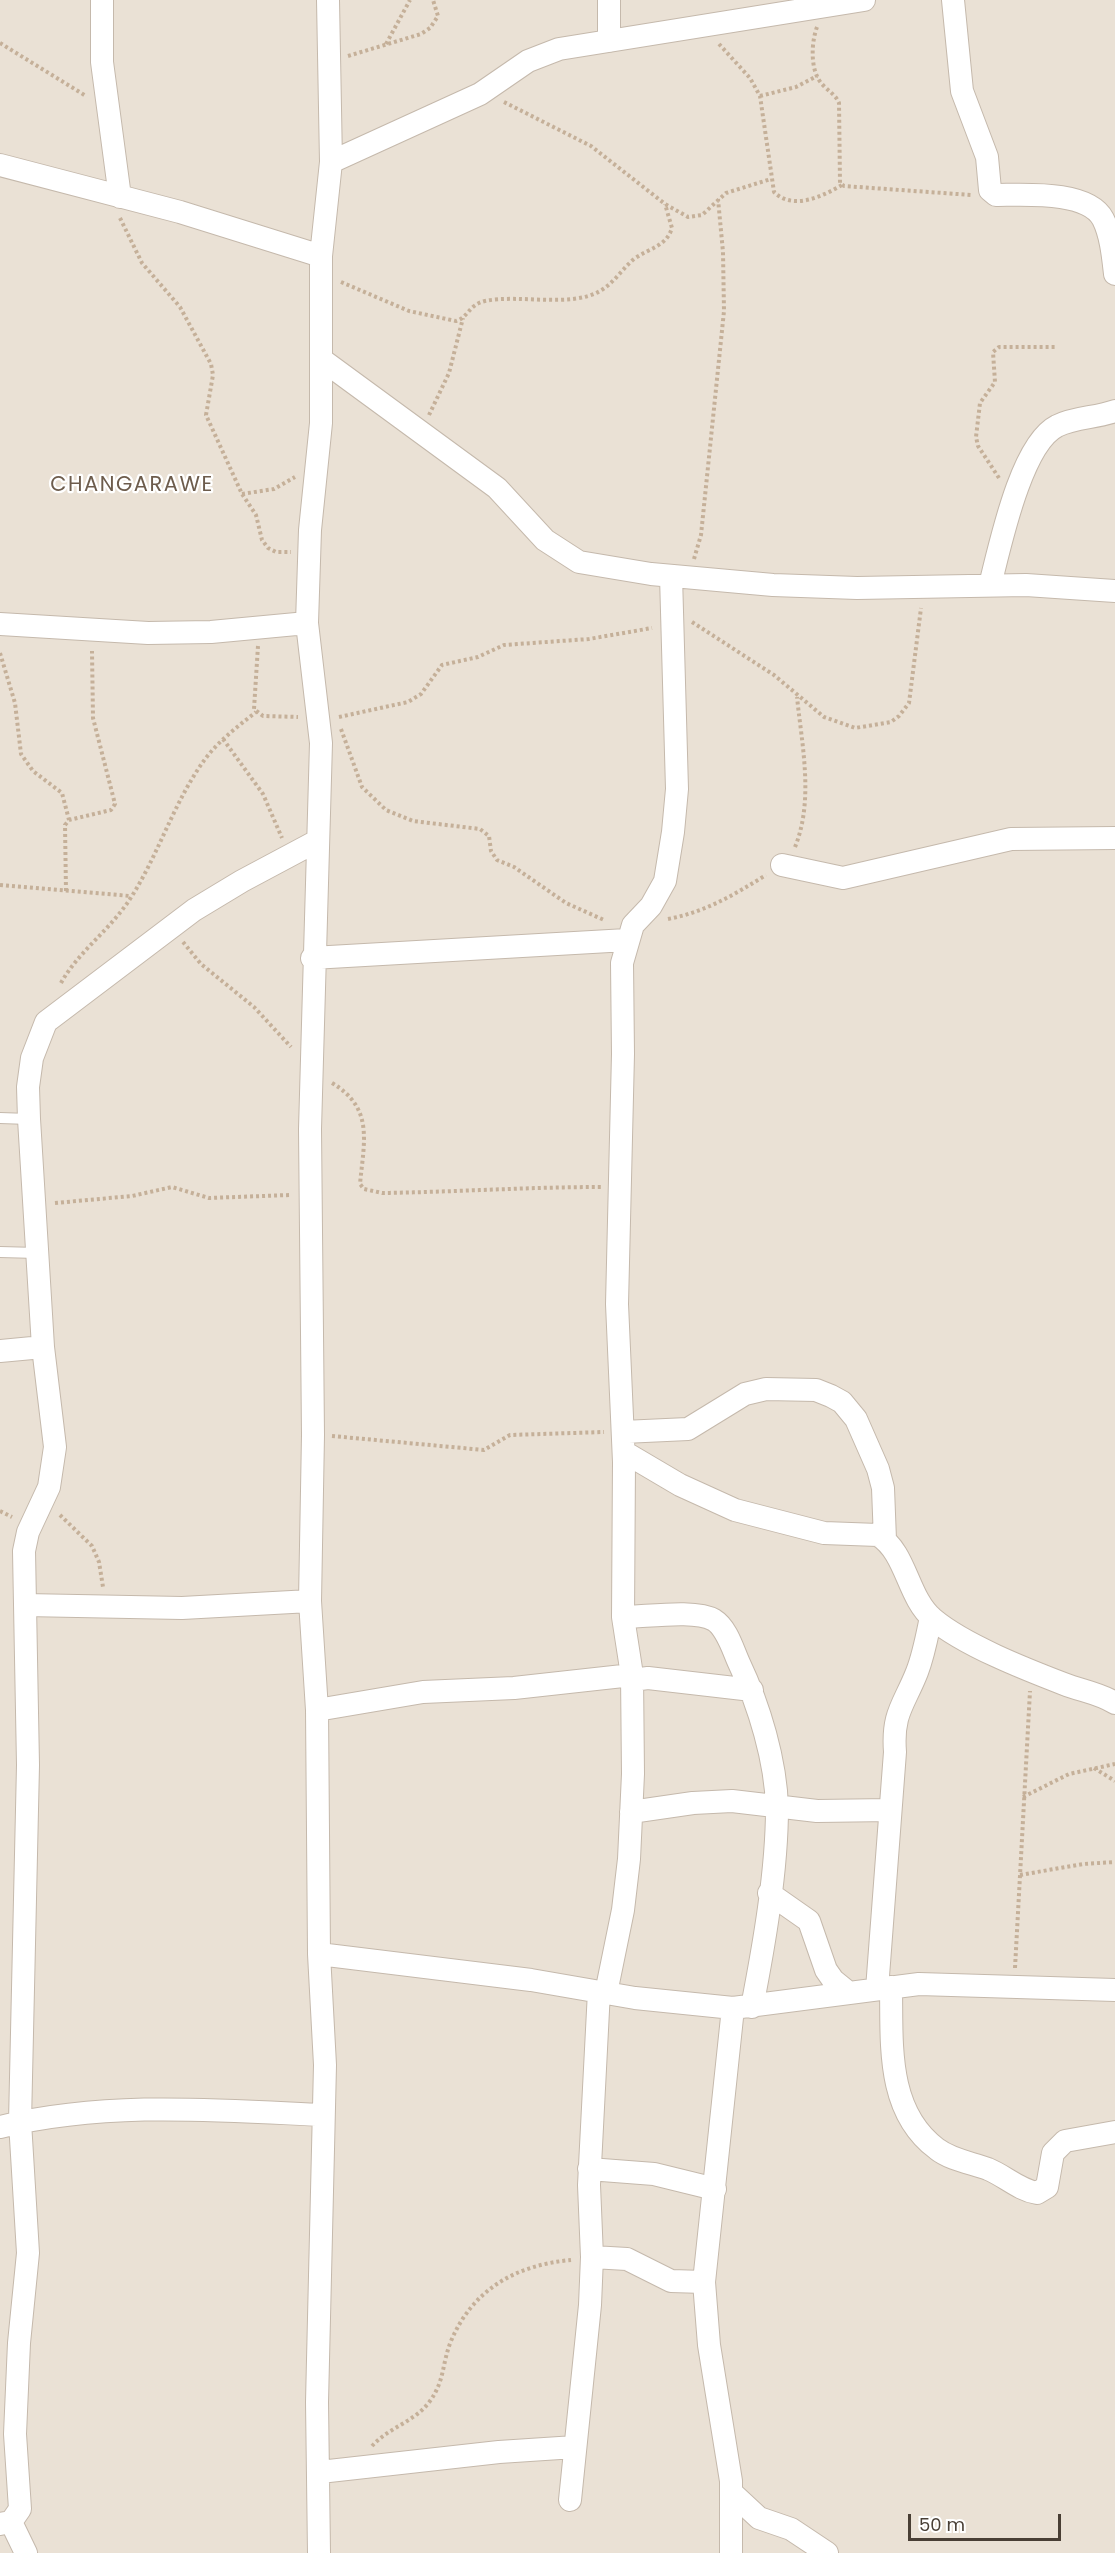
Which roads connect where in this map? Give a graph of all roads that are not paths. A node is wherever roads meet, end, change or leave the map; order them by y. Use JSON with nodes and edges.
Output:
{"nodes":[{"id":1,"x":102,"y":0,"type":"edge"},
{"id":2,"x":328,"y":0,"type":"edge"},
{"id":3,"x":609,"y":0,"type":"edge"},
{"id":4,"x":864,"y":0,"type":"edge"},
{"id":5,"x":953,"y":0,"type":"edge"},
{"id":6,"x":609,"y":41,"type":"junction"},
{"id":7,"x":331,"y":162,"type":"junction"},
{"id":8,"x":0,"y":165,"type":"edge"},
{"id":9,"x":116,"y":196,"type":"junction"},
{"id":10,"x":321,"y":264,"type":"junction"},
{"id":11,"x":1115,"y":274,"type":"edge"},
{"id":12,"x":321,"y":359,"type":"junction"},
{"id":13,"x":1115,"y":411,"type":"edge"},
{"id":14,"x":680,"y":577,"type":"junction"},
{"id":15,"x":990,"y":585,"type":"junction"},
{"id":16,"x":1115,"y":591,"type":"edge"},
{"id":17,"x":307,"y":623,"type":"junction"},
{"id":18,"x":0,"y":624,"type":"edge"},
{"id":19,"x":1115,"y":838,"type":"edge"},
{"id":20,"x":317,"y":841,"type":"junction"},
{"id":21,"x":782,"y":865,"type":"road end"},
{"id":22,"x":630,"y":932,"type":"junction"},
{"id":23,"x":312,"y":958,"type":"junction"},
{"id":24,"x":0,"y":1118,"type":"edge"},
{"id":25,"x":29,"y":1119,"type":"junction"},
{"id":26,"x":0,"y":1252,"type":"edge"},
{"id":27,"x":37,"y":1253,"type":"junction"},
{"id":28,"x":43,"y":1347,"type":"junction"},
{"id":29,"x":0,"y":1351,"type":"edge"},
{"id":30,"x":623,"y":1442,"type":"junction"},
{"id":31,"x":885,"y":1540,"type":"junction"},
{"id":32,"x":310,"y":1601,"type":"junction"},
{"id":33,"x":25,"y":1605,"type":"junction"},
{"id":34,"x":623,"y":1617,"type":"junction"},
{"id":35,"x":931,"y":1617,"type":"junction"},
{"id":36,"x":632,"y":1677,"type":"junction"},
{"id":37,"x":752,"y":1690,"type":"junction"},
{"id":38,"x":1115,"y":1703,"type":"edge"},
{"id":39,"x":317,"y":1710,"type":"junction"},
{"id":40,"x":777,"y":1807,"type":"junction"},
{"id":41,"x":890,"y":1810,"type":"junction"},
{"id":42,"x":631,"y":1812,"type":"junction"},
{"id":43,"x":769,"y":1893,"type":"junction"},
{"id":44,"x":319,"y":1954,"type":"junction"},
{"id":45,"x":884,"y":1988,"type":"junction"},
{"id":46,"x":1115,"y":1990,"type":"edge"},
{"id":47,"x":603,"y":1992,"type":"junction"},
{"id":48,"x":849,"y":1993,"type":"junction"},
{"id":49,"x":743,"y":2008,"type":"junction"},
{"id":50,"x":323,"y":2115,"type":"junction"},
{"id":51,"x":10,"y":2125,"type":"edge"},
{"id":52,"x":1115,"y":2132,"type":"edge"},
{"id":53,"x":589,"y":2169,"type":"junction"},
{"id":54,"x":715,"y":2189,"type":"junction"},
{"id":55,"x":592,"y":2257,"type":"junction"},
{"id":56,"x":704,"y":2282,"type":"junction"},
{"id":57,"x":575,"y":2447,"type":"junction"},
{"id":58,"x":320,"y":2472,"type":"junction"},
{"id":59,"x":731,"y":2492,"type":"junction"},
{"id":60,"x":570,"y":2500,"type":"dead end"},
{"id":61,"x":6,"y":2523,"type":"edge"},
{"id":62,"x":26,"y":2553,"type":"edge"},
{"id":63,"x":319,"y":2553,"type":"edge"},
{"id":64,"x":731,"y":2553,"type":"edge"},
{"id":65,"x":827,"y":2553,"type":"edge"}],
"edges":[{"from":1,"to":9,"type":"street"},
{"from":2,"to":7,"type":"street"},
{"from":3,"to":6,"type":"street"},
{"from":4,"to":6,"type":"street"},
{"from":5,"to":11,"type":"street"},
{"from":6,"to":7,"type":"street"},
{"from":7,"to":10,"type":"street"},
{"from":8,"to":9,"type":"street"},
{"from":9,"to":10,"type":"street"},
{"from":10,"to":12,"type":"street"},
{"from":12,"to":14,"type":"street"},
{"from":12,"to":17,"type":"street"},
{"from":13,"to":15,"type":"street"},
{"from":14,"to":15,"type":"street"},
{"from":14,"to":22,"type":"street"},
{"from":15,"to":16,"type":"street"},
{"from":17,"to":18,"type":"street"},
{"from":17,"to":20,"type":"street"},
{"from":19,"to":21,"type":"street"},
{"from":20,"to":23,"type":"street"},
{"from":20,"to":25,"type":"street"},
{"from":22,"to":23,"type":"street"},
{"from":22,"to":30,"type":"street"},
{"from":23,"to":32,"type":"street"},
{"from":24,"to":25,"type":"lane"},
{"from":25,"to":27,"type":"street"},
{"from":26,"to":27,"type":"lane"},
{"from":27,"to":28,"type":"street"},
{"from":28,"to":29,"type":"street"},
{"from":28,"to":33,"type":"street"},
{"from":30,"to":31,"type":"street"},
{"from":30,"to":31,"type":"street"},
{"from":30,"to":34,"type":"street"},
{"from":31,"to":35,"type":"street"},
{"from":32,"to":33,"type":"street"},
{"from":32,"to":39,"type":"street"},
{"from":33,"to":51,"type":"street"},
{"from":34,"to":36,"type":"street"},
{"from":34,"to":37,"type":"street"},
{"from":35,"to":38,"type":"street"},
{"from":35,"to":41,"type":"street"},
{"from":36,"to":37,"type":"street"},
{"from":36,"to":39,"type":"street"},
{"from":36,"to":42,"type":"street"},
{"from":37,"to":40,"type":"street"},
{"from":39,"to":44,"type":"street"},
{"from":40,"to":41,"type":"street"},
{"from":40,"to":42,"type":"street"},
{"from":40,"to":43,"type":"street"},
{"from":41,"to":45,"type":"street"},
{"from":42,"to":47,"type":"street"},
{"from":43,"to":48,"type":"street"},
{"from":43,"to":49,"type":"street"},
{"from":44,"to":47,"type":"street"},
{"from":44,"to":50,"type":"street"},
{"from":45,"to":46,"type":"street"},
{"from":45,"to":48,"type":"street"},
{"from":45,"to":52,"type":"street"},
{"from":47,"to":49,"type":"street"},
{"from":47,"to":53,"type":"street"},
{"from":48,"to":49,"type":"street"},
{"from":49,"to":54,"type":"street"},
{"from":50,"to":51,"type":"street"},
{"from":50,"to":58,"type":"street"},
{"from":51,"to":61,"type":"street"},
{"from":53,"to":54,"type":"street"},
{"from":53,"to":55,"type":"street"},
{"from":54,"to":56,"type":"street"},
{"from":55,"to":56,"type":"street"},
{"from":55,"to":57,"type":"street"},
{"from":56,"to":59,"type":"street"},
{"from":57,"to":58,"type":"street"},
{"from":57,"to":60,"type":"street"},
{"from":58,"to":63,"type":"street"},
{"from":59,"to":64,"type":"street"},
{"from":59,"to":65,"type":"street"},
{"from":61,"to":62,"type":"street"}]}
